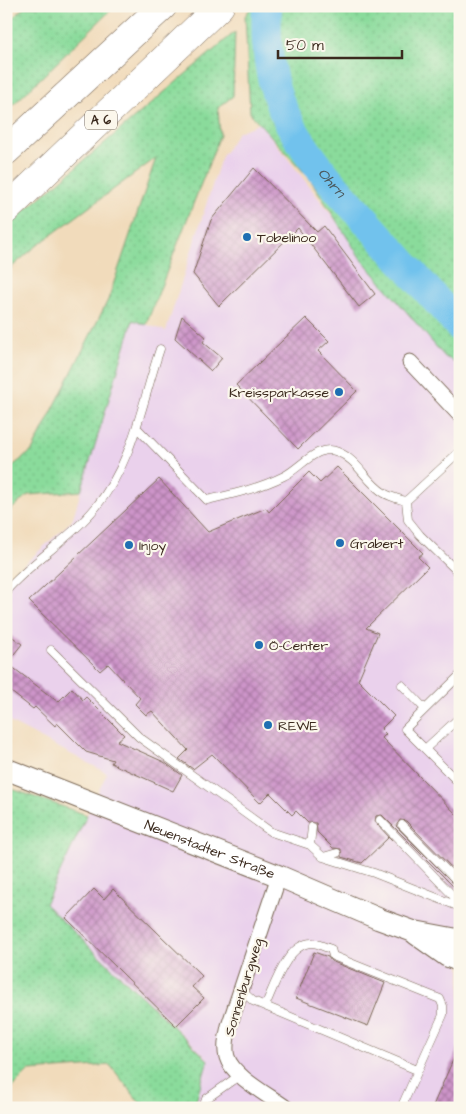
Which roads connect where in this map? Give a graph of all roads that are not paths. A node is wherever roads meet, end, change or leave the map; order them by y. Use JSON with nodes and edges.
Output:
{"nodes":[{"id":1,"x":163,"y":6,"type":"edge"},
{"id":2,"x":220,"y":6,"type":"edge"},
{"id":3,"x":6,"y":151,"type":"edge"},
{"id":4,"x":6,"y":210,"type":"edge"},
{"id":5,"x":160,"y":349,"type":"dead end"},
{"id":6,"x":410,"y":362,"type":"dead end"},
{"id":7,"x":460,"y":415,"type":"edge"},
{"id":8,"x":137,"y":428,"type":"junction"},
{"id":9,"x":460,"y":451,"type":"edge"},
{"id":10,"x":406,"y":501,"type":"junction"},
{"id":11,"x":460,"y":574,"type":"edge"},
{"id":12,"x":6,"y":591,"type":"edge"},
{"id":13,"x":52,"y":650,"type":"dead end"},
{"id":14,"x":460,"y":675,"type":"edge"},
{"id":15,"x":402,"y":685,"type":"dead end"},
{"id":16,"x":425,"y":709,"type":"junction"},
{"id":17,"x":460,"y":716,"type":"edge"},
{"id":18,"x":425,"y":749,"type":"junction"},
{"id":19,"x":6,"y":769,"type":"edge"},
{"id":20,"x":460,"y":784,"type":"edge"},
{"id":21,"x":380,"y":820,"type":"dead end"},
{"id":22,"x":402,"y":825,"type":"dead end"},
{"id":23,"x":312,"y":827,"type":"dead end"},
{"id":24,"x":310,"y":845,"type":"junction"},
{"id":25,"x":337,"y":853,"type":"dead end"},
{"id":26,"x":323,"y":857,"type":"junction"},
{"id":27,"x":279,"y":876,"type":"junction"},
{"id":28,"x":460,"y":884,"type":"edge"},
{"id":29,"x":460,"y":903,"type":"edge"},
{"id":30,"x":460,"y":907,"type":"edge"},
{"id":31,"x":412,"y":930,"type":"junction"},
{"id":32,"x":460,"y":940,"type":"edge"},
{"id":33,"x":460,"y":961,"type":"edge"},
{"id":34,"x":242,"y":991,"type":"junction"},
{"id":35,"x":265,"y":1006,"type":"junction"},
{"id":36,"x":416,"y":1070,"type":"junction"},
{"id":37,"x":240,"y":1075,"type":"junction"},
{"id":38,"x":203,"y":1108,"type":"edge"},
{"id":39,"x":286,"y":1108,"type":"edge"},
{"id":40,"x":400,"y":1108,"type":"edge"}],
"edges":[{"from":1,"to":3,"type":"highway"},
{"from":2,"to":4,"type":"highway","number":"A 6"},
{"from":5,"to":8,"type":"lane"},
{"from":6,"to":7,"type":"street"},
{"from":8,"to":10,"type":"lane"},
{"from":8,"to":12,"type":"lane"},
{"from":9,"to":10,"type":"lane"},
{"from":10,"to":11,"type":"lane"},
{"from":13,"to":24,"type":"lane"},
{"from":14,"to":16,"type":"lane"},
{"from":15,"to":16,"type":"lane"},
{"from":16,"to":18,"type":"lane"},
{"from":17,"to":18,"type":"lane"},
{"from":18,"to":20,"type":"lane"},
{"from":19,"to":27,"type":"main road","name":"Neuenstadter Straße"},
{"from":21,"to":29,"type":"lane"},
{"from":22,"to":28,"type":"lane"},
{"from":23,"to":24,"type":"lane"},
{"from":24,"to":26,"type":"lane"},
{"from":25,"to":26,"type":"lane"},
{"from":26,"to":30,"type":"lane"},
{"from":27,"to":31,"type":"main road","name":"Neuenstadter Straße"},
{"from":27,"to":34,"type":"street","name":"Sonnenburgweg"},
{"from":31,"to":32,"type":"main road","name":"Neuenstadter Straße"},
{"from":31,"to":33,"type":"main road","name":"Neuenstadter Straße"},
{"from":34,"to":35,"type":"lane"},
{"from":34,"to":37,"type":"street","name":"Sonnenburgweg"},
{"from":35,"to":36,"type":"lane"},
{"from":35,"to":36,"type":"lane"},
{"from":36,"to":40,"type":"lane"},
{"from":37,"to":38,"type":"lane"},
{"from":37,"to":39,"type":"street"}]}
